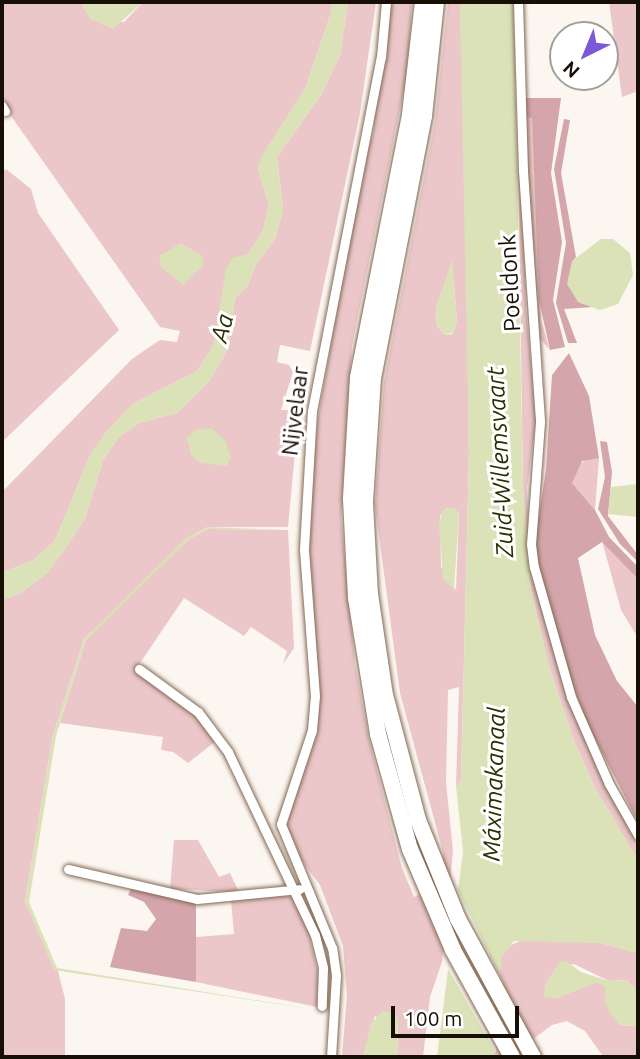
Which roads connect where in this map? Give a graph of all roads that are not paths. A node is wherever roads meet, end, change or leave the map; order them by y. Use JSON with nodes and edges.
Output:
{"nodes":[{"id":1,"x":386,"y":2,"type":"edge"},
{"id":2,"x":423,"y":2,"type":"edge"},
{"id":3,"x":436,"y":2,"type":"edge"},
{"id":4,"x":518,"y":2,"type":"edge"},
{"id":5,"x":139,"y":669,"type":"dead end"},
{"id":6,"x":281,"y":824,"type":"junction"},
{"id":7,"x":264,"y":827,"type":"junction"},
{"id":8,"x":638,"y":835,"type":"edge"},
{"id":9,"x":68,"y":869,"type":"dead end"},
{"id":10,"x":296,"y":889,"type":"junction"},
{"id":11,"x":308,"y":889,"type":"junction"},
{"id":12,"x":322,"y":1006,"type":"dead end"},
{"id":13,"x":331,"y":1057,"type":"edge"},
{"id":14,"x":512,"y":1057,"type":"edge"},
{"id":15,"x":533,"y":1057,"type":"edge"}],
"edges":[{"from":1,"to":6,"type":"street","name":"Nijvelaar"},
{"from":2,"to":14,"type":"highway"},
{"from":3,"to":15,"type":"highway"},
{"from":4,"to":8,"type":"street","name":"Poeldonk"},
{"from":5,"to":7,"type":"street"},
{"from":6,"to":7,"type":"street"},
{"from":6,"to":11,"type":"street"},
{"from":7,"to":10,"type":"street"},
{"from":9,"to":10,"type":"street"},
{"from":10,"to":11,"type":"street"},
{"from":10,"to":12,"type":"street"},
{"from":11,"to":13,"type":"street"}]}
